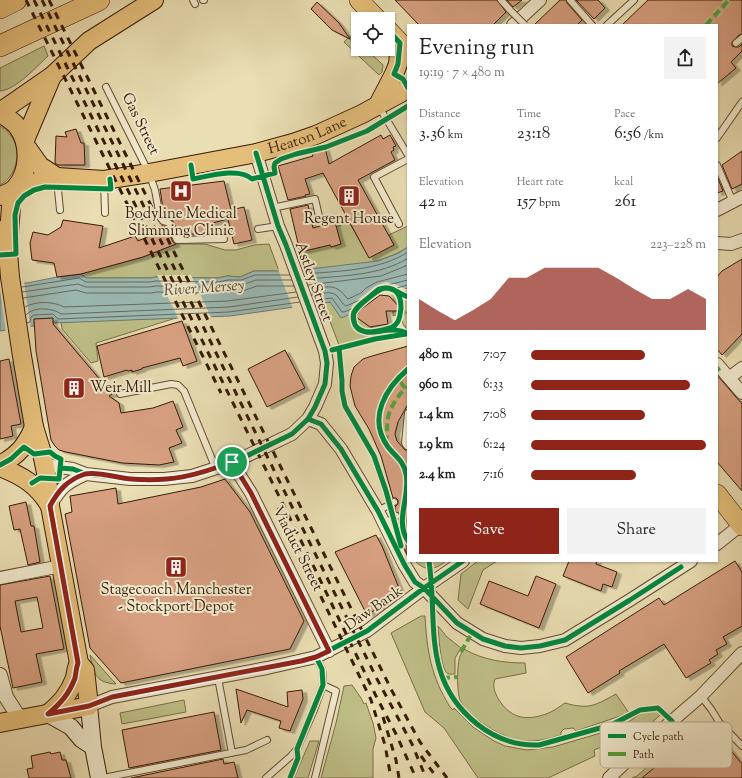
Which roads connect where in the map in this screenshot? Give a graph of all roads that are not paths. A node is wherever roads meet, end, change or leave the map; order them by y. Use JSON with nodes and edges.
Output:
{"nodes":[{"id":1,"x":16,"y":0,"type":"edge"},
{"id":2,"x":100,"y":0,"type":"edge"},
{"id":3,"x":154,"y":0,"type":"edge"},
{"id":4,"x":359,"y":0,"type":"edge"},
{"id":5,"x":501,"y":0,"type":"edge"},
{"id":6,"x":540,"y":0,"type":"edge"},
{"id":7,"x":570,"y":0,"type":"edge"},
{"id":8,"x":634,"y":0,"type":"edge"},
{"id":9,"x":0,"y":8,"type":"edge"},
{"id":10,"x":370,"y":12,"type":"edge"},
{"id":11,"x":514,"y":24,"type":"edge"},
{"id":12,"x":524,"y":24,"type":"edge"},
{"id":13,"x":591,"y":24,"type":"edge"},
{"id":14,"x":608,"y":24,"type":"edge"},
{"id":15,"x":742,"y":38,"type":"edge"},
{"id":16,"x":399,"y":42,"type":"edge"},
{"id":17,"x":736,"y":43,"type":"dead end"},
{"id":18,"x":0,"y":46,"type":"edge"},
{"id":19,"x":52,"y":76,"type":"junction"},
{"id":20,"x":106,"y":87,"type":"dead end"},
{"id":21,"x":407,"y":90,"type":"edge"},
{"id":22,"x":742,"y":102,"type":"edge"},
{"id":23,"x":378,"y":105,"type":"junction"},
{"id":24,"x":0,"y":112,"type":"edge"},
{"id":25,"x":718,"y":137,"type":"edge"},
{"id":26,"x":26,"y":145,"type":"junction"},
{"id":27,"x":256,"y":153,"type":"junction"},
{"id":28,"x":407,"y":153,"type":"edge"},
{"id":29,"x":407,"y":160,"type":"edge"},
{"id":30,"x":718,"y":167,"type":"edge"},
{"id":31,"x":149,"y":173,"type":"junction"},
{"id":32,"x":57,"y":177,"type":"junction"},
{"id":33,"x":104,"y":180,"type":"junction"},
{"id":34,"x":9,"y":191,"type":"edge"},
{"id":35,"x":737,"y":199,"type":"edge"},
{"id":36,"x":272,"y":208,"type":"junction"},
{"id":37,"x":718,"y":209,"type":"edge"},
{"id":38,"x":60,"y":210,"type":"dead end"},
{"id":39,"x":104,"y":213,"type":"dead end"},
{"id":40,"x":319,"y":216,"type":"dead end"},
{"id":41,"x":399,"y":224,"type":"dead end"},
{"id":42,"x":278,"y":226,"type":"junction"},
{"id":43,"x":258,"y":229,"type":"dead end"},
{"id":44,"x":3,"y":235,"type":"edge"},
{"id":45,"x":224,"y":239,"type":"dead end"},
{"id":46,"x":742,"y":240,"type":"edge"},
{"id":47,"x":718,"y":243,"type":"edge"},
{"id":48,"x":718,"y":365,"type":"edge"},
{"id":49,"x":742,"y":368,"type":"edge"},
{"id":50,"x":729,"y":378,"type":"junction"},
{"id":51,"x":742,"y":393,"type":"edge"},
{"id":52,"x":120,"y":394,"type":"dead end"},
{"id":53,"x":308,"y":419,"type":"junction"},
{"id":54,"x":407,"y":423,"type":"edge"},
{"id":55,"x":34,"y":427,"type":"junction"},
{"id":56,"x":407,"y":446,"type":"edge"},
{"id":57,"x":232,"y":462,"type":"junction"},
{"id":58,"x":45,"y":465,"type":"junction"},
{"id":59,"x":0,"y":466,"type":"edge"},
{"id":60,"x":216,"y":469,"type":"junction"},
{"id":61,"x":86,"y":474,"type":"junction"},
{"id":62,"x":718,"y":495,"type":"edge"},
{"id":63,"x":394,"y":502,"type":"dead end"},
{"id":64,"x":50,"y":506,"type":"junction"},
{"id":65,"x":396,"y":516,"type":"dead end"},
{"id":66,"x":381,"y":517,"type":"junction"},
{"id":67,"x":742,"y":525,"type":"edge"},
{"id":68,"x":718,"y":543,"type":"edge"},
{"id":69,"x":462,"y":562,"type":"edge"},
{"id":70,"x":689,"y":562,"type":"edge"},
{"id":71,"x":61,"y":566,"type":"junction"},
{"id":72,"x":0,"y":578,"type":"edge"},
{"id":73,"x":424,"y":588,"type":"junction"},
{"id":74,"x":329,"y":651,"type":"junction"},
{"id":75,"x":742,"y":652,"type":"edge"},
{"id":76,"x":316,"y":657,"type":"junction"},
{"id":77,"x":78,"y":663,"type":"junction"},
{"id":78,"x":0,"y":675,"type":"edge"},
{"id":79,"x":218,"y":678,"type":"junction"},
{"id":80,"x":323,"y":685,"type":"junction"},
{"id":81,"x":701,"y":696,"type":"junction"},
{"id":82,"x":89,"y":706,"type":"junction"},
{"id":83,"x":48,"y":714,"type":"junction"},
{"id":84,"x":20,"y":719,"type":"junction"},
{"id":85,"x":671,"y":722,"type":"edge"},
{"id":86,"x":719,"y":722,"type":"edge"},
{"id":87,"x":0,"y":723,"type":"edge"},
{"id":88,"x":732,"y":736,"type":"edge"},
{"id":89,"x":267,"y":740,"type":"dead end"},
{"id":90,"x":742,"y":746,"type":"edge"},
{"id":91,"x":93,"y":747,"type":"junction"},
{"id":92,"x":232,"y":753,"type":"junction"},
{"id":93,"x":620,"y":768,"type":"edge"},
{"id":94,"x":99,"y":778,"type":"edge"},
{"id":95,"x":103,"y":778,"type":"edge"},
{"id":96,"x":266,"y":778,"type":"edge"},
{"id":97,"x":315,"y":778,"type":"edge"},
{"id":98,"x":609,"y":778,"type":"edge"}],
"edges":[{"from":1,"to":9,"type":"highway"},
{"from":2,"to":18,"type":"highway"},
{"from":3,"to":19,"type":"main road"},
{"from":4,"to":10,"type":"highway"},
{"from":5,"to":12,"type":"lane","bridge":true},
{"from":6,"to":11,"type":"street"},
{"from":7,"to":13,"type":"lane"},
{"from":8,"to":14,"type":"lane"},
{"from":15,"to":17,"type":"lane"},
{"from":16,"to":23,"type":"main road"},
{"from":19,"to":24,"type":"main road"},
{"from":19,"to":26,"type":"main road"},
{"from":20,"to":31,"type":"lane","name":"Gas Street"},
{"from":21,"to":23,"type":"main road","name":"Heaton Lane"},
{"from":22,"to":25,"type":"lane"},
{"from":23,"to":27,"type":"main road","name":"Heaton Lane"},
{"from":23,"to":28,"type":"lane"},
{"from":24,"to":26,"type":"main road","name":"Heaton Lane"},
{"from":26,"to":32,"type":"main road","name":"Heaton Lane"},
{"from":26,"to":34,"type":"main road"},
{"from":27,"to":31,"type":"main road","name":"Heaton Lane"},
{"from":27,"to":36,"type":"street","name":"Astley Street"},
{"from":29,"to":41,"type":"lane"},
{"from":30,"to":35,"type":"lane"},
{"from":31,"to":33,"type":"main road","name":"Heaton Lane"},
{"from":31,"to":45,"type":"lane","name":"Gas Street"},
{"from":32,"to":33,"type":"main road","name":"Heaton Lane"},
{"from":32,"to":34,"type":"main road","name":"Heaton Lane"},
{"from":32,"to":38,"type":"lane"},
{"from":33,"to":39,"type":"lane"},
{"from":34,"to":44,"type":"main road"},
{"from":35,"to":37,"type":"street"},
{"from":36,"to":40,"type":"lane"},
{"from":36,"to":42,"type":"street","name":"Astley Street"},
{"from":42,"to":43,"type":"lane"},
{"from":42,"to":53,"type":"street","name":"Astley Street"},
{"from":44,"to":55,"type":"main road"},
{"from":46,"to":47,"type":"street"},
{"from":48,"to":50,"type":"street"},
{"from":49,"to":50,"type":"street"},
{"from":50,"to":51,"type":"street"},
{"from":52,"to":60,"type":"lane"},
{"from":53,"to":57,"type":"street","name":"Astley Street"},
{"from":53,"to":66,"type":"street"},
{"from":54,"to":56,"type":"lane"},
{"from":55,"to":58,"type":"main road"},
{"from":55,"to":59,"type":"main road"},
{"from":57,"to":60,"type":"street","name":"Astley Street"},
{"from":57,"to":74,"type":"street","name":"Viaduct Street"},
{"from":58,"to":61,"type":"street","name":"Astley Street"},
{"from":58,"to":64,"type":"main road"},
{"from":59,"to":64,"type":"main road"},
{"from":60,"to":61,"type":"street","name":"Astley Street"},
{"from":61,"to":64,"type":"street"},
{"from":62,"to":67,"type":"highway"},
{"from":63,"to":66,"type":"lane"},
{"from":64,"to":71,"type":"main road"},
{"from":65,"to":66,"type":"lane"},
{"from":66,"to":73,"type":"street"},
{"from":67,"to":68,"type":"street"},
{"from":69,"to":73,"type":"street","name":"Daw Bank"},
{"from":70,"to":73,"type":"street"},
{"from":71,"to":72,"type":"street"},
{"from":71,"to":77,"type":"main road"},
{"from":73,"to":74,"type":"street","name":"Daw Bank"},
{"from":74,"to":76,"type":"street","name":"Daw Bank"},
{"from":75,"to":81,"type":"street"},
{"from":76,"to":79,"type":"street","name":"Daw Bank"},
{"from":76,"to":80,"type":"lane"},
{"from":77,"to":82,"type":"main road"},
{"from":77,"to":83,"type":"main road"},
{"from":78,"to":84,"type":"street"},
{"from":79,"to":82,"type":"street","name":"Daw Bank"},
{"from":79,"to":92,"type":"lane"},
{"from":80,"to":96,"type":"lane"},
{"from":80,"to":97,"type":"lane"},
{"from":81,"to":85,"type":"street"},
{"from":81,"to":86,"type":"lane"},
{"from":82,"to":83,"type":"main road"},
{"from":82,"to":91,"type":"main road"},
{"from":83,"to":84,"type":"main road"},
{"from":83,"to":91,"type":"main road"},
{"from":84,"to":87,"type":"main road"},
{"from":88,"to":90,"type":"lane"},
{"from":89,"to":92,"type":"lane"},
{"from":91,"to":94,"type":"main road"},
{"from":92,"to":95,"type":"lane"},
{"from":93,"to":98,"type":"street"}]}
